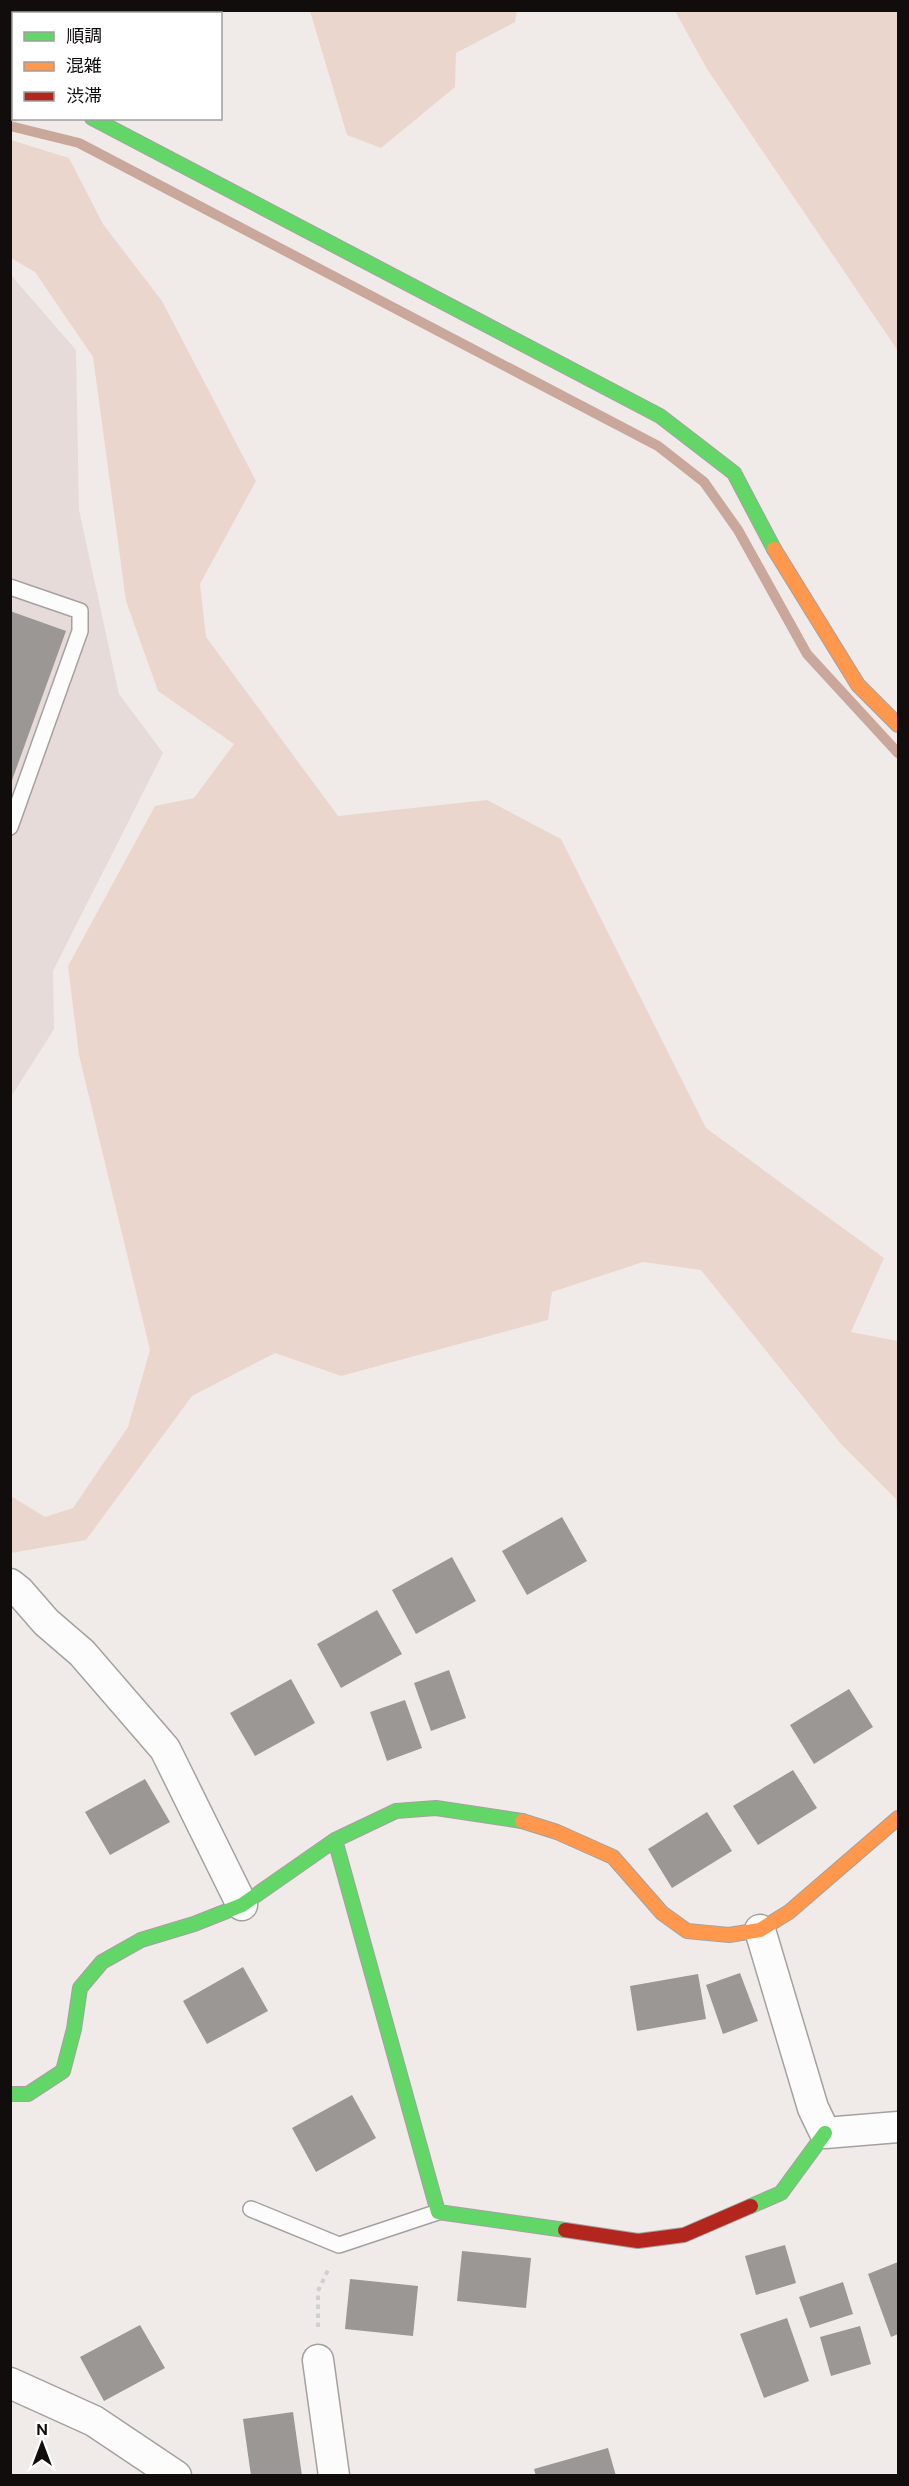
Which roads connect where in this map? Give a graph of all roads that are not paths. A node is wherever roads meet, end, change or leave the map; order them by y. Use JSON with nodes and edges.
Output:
{"nodes":[{"id":1,"x":96,"y":120,"type":"edge"},
{"id":2,"x":10,"y":587,"type":"edge"},
{"id":3,"x":898,"y":725,"type":"edge"},
{"id":4,"x":10,"y":827,"type":"edge"},
{"id":5,"x":10,"y":1584,"type":"edge"},
{"id":6,"x":898,"y":1818,"type":"edge"},
{"id":7,"x":335,"y":1840,"type":"junction"},
{"id":8,"x":242,"y":1905,"type":"junction"},
{"id":9,"x":760,"y":1930,"type":"junction"},
{"id":10,"x":10,"y":2094,"type":"edge"},
{"id":11,"x":898,"y":2127,"type":"edge"},
{"id":12,"x":825,"y":2133,"type":"junction"},
{"id":13,"x":251,"y":2209,"type":"dead end"},
{"id":14,"x":438,"y":2212,"type":"junction"},
{"id":15,"x":318,"y":2360,"type":"road end"},
{"id":16,"x":10,"y":2383,"type":"edge"},
{"id":17,"x":176,"y":2475,"type":"edge"},
{"id":18,"x":334,"y":2475,"type":"edge"}],
"edges":[{"from":1,"to":3,"type":"street"},
{"from":2,"to":4,"type":"lane"},
{"from":5,"to":8,"type":"street"},
{"from":6,"to":9,"type":"street"},
{"from":7,"to":8,"type":"street"},
{"from":7,"to":9,"type":"street"},
{"from":7,"to":14,"type":"street"},
{"from":8,"to":10,"type":"street"},
{"from":9,"to":12,"type":"street"},
{"from":11,"to":12,"type":"street"},
{"from":12,"to":14,"type":"street"},
{"from":13,"to":14,"type":"lane"},
{"from":15,"to":18,"type":"street"},
{"from":16,"to":17,"type":"street"}]}
